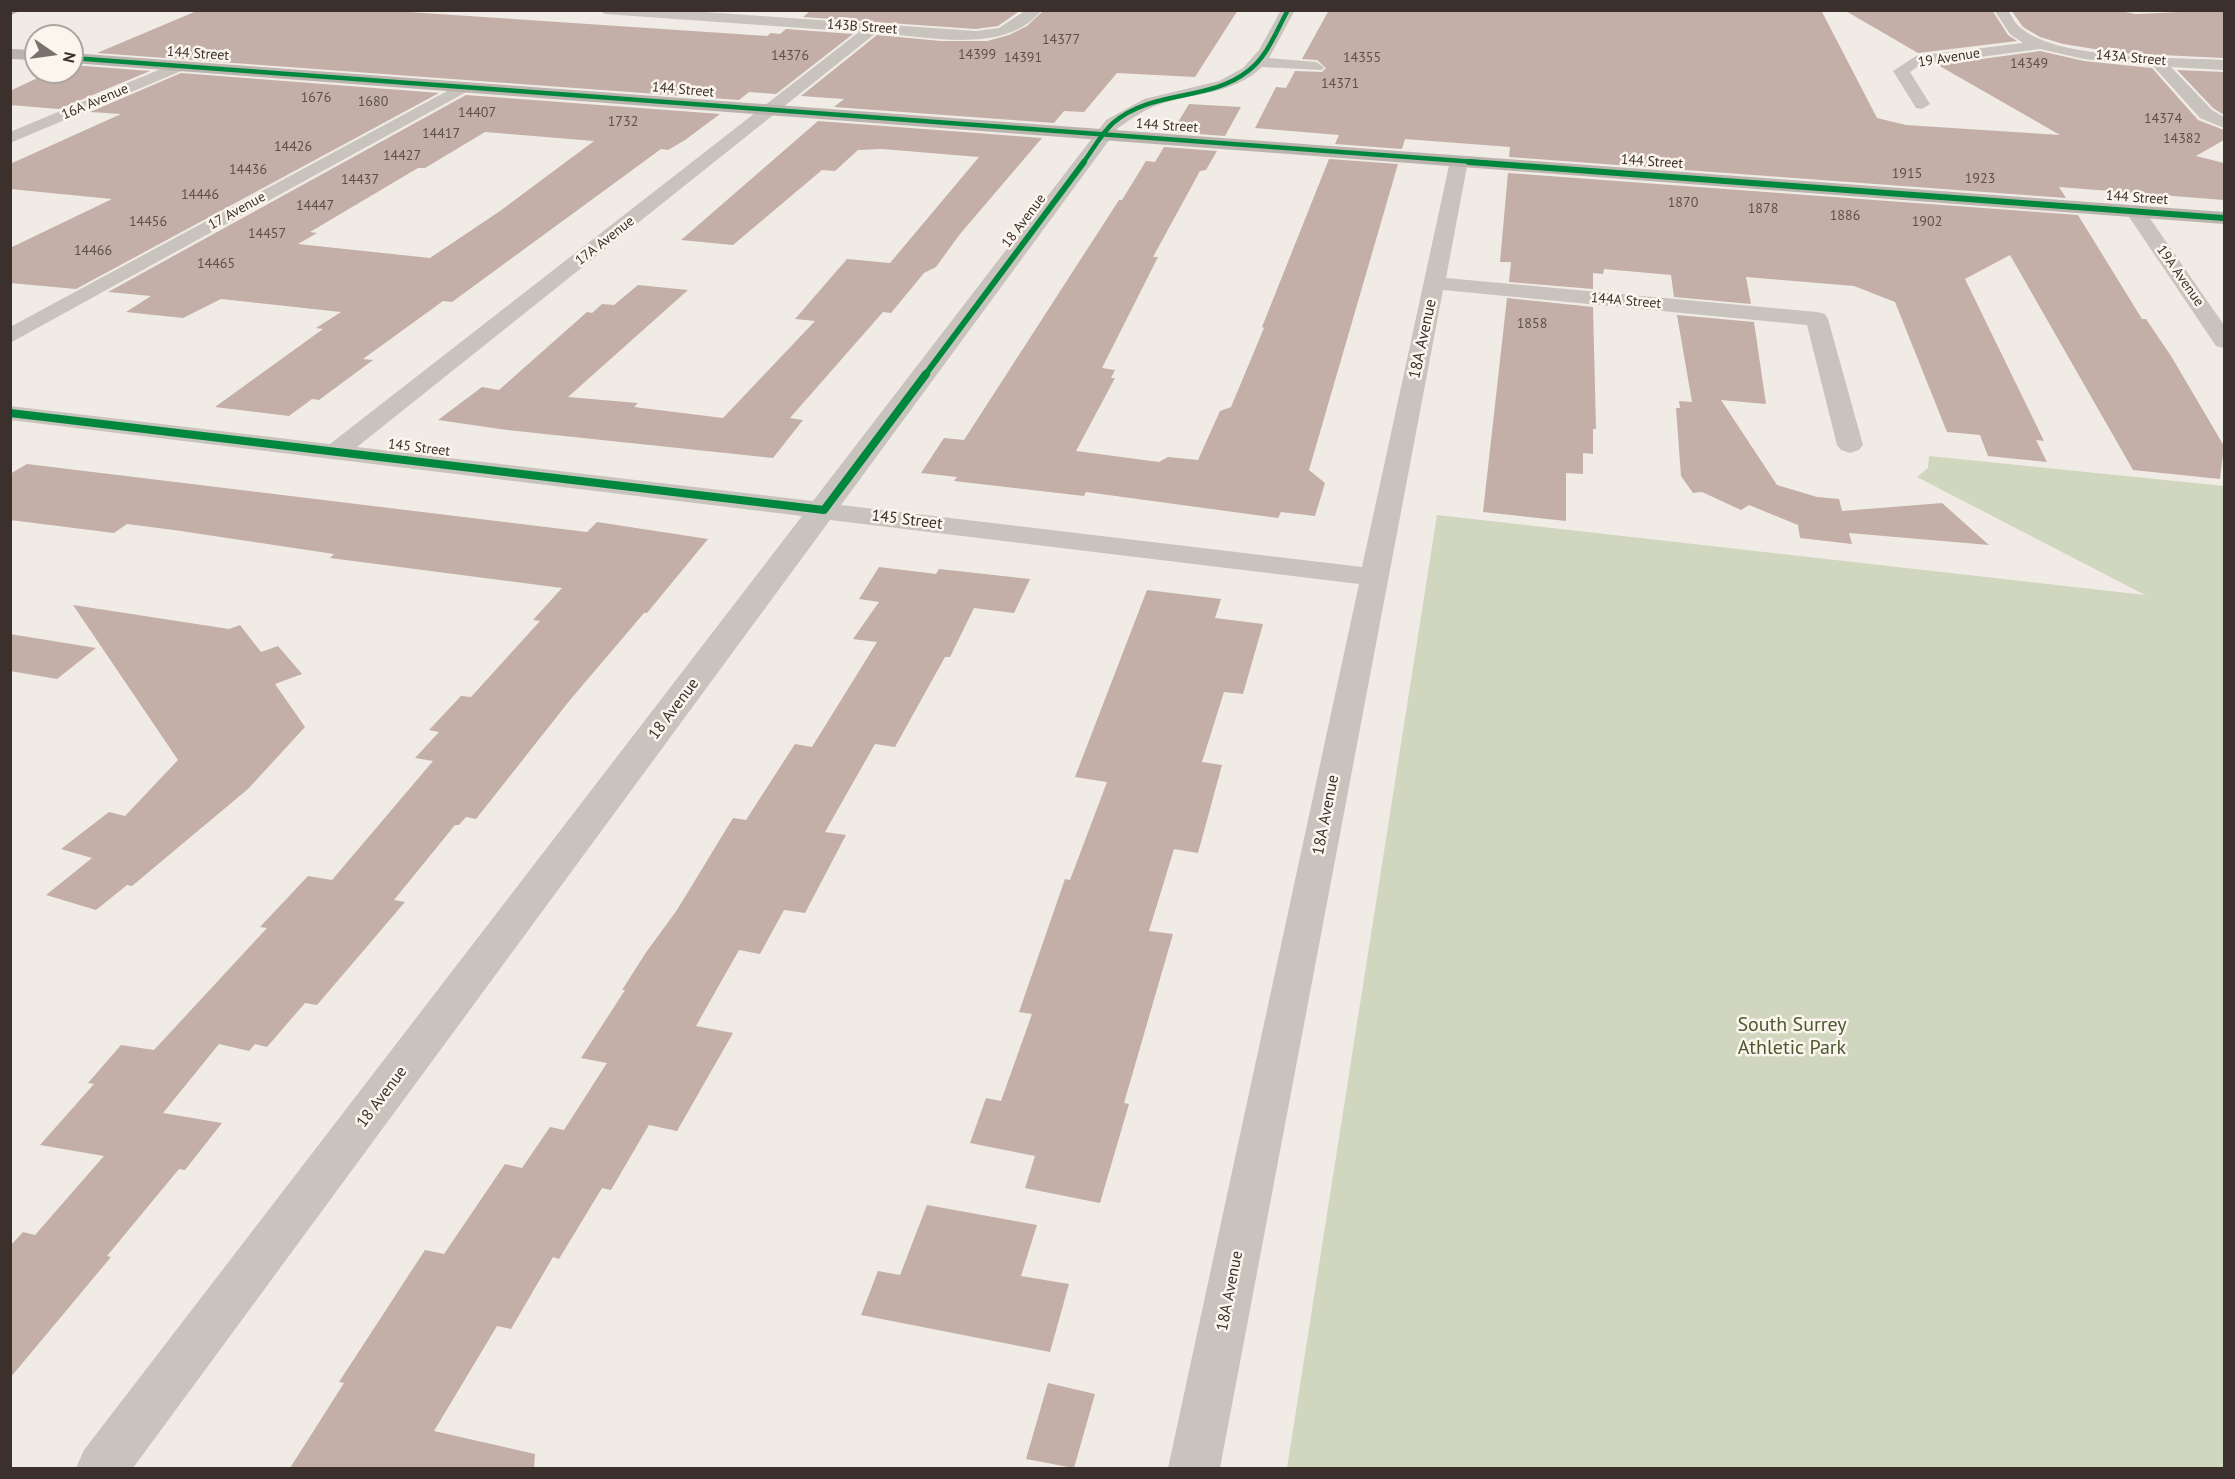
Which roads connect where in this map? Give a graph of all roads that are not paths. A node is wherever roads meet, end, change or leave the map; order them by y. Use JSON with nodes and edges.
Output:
{"nodes":[{"id":1,"x":604,"y":10,"type":"edge"},
{"id":2,"x":770,"y":10,"type":"edge"},
{"id":3,"x":1035,"y":10,"type":"edge"},
{"id":4,"x":1288,"y":10,"type":"edge"},
{"id":5,"x":2001,"y":10,"type":"edge"},
{"id":6,"x":756,"y":20,"type":"junction"},
{"id":7,"x":873,"y":28,"type":"junction"},
{"id":8,"x":999,"y":34,"type":"junction"},
{"id":9,"x":1012,"y":42,"type":"dead end"},
{"id":10,"x":2039,"y":45,"type":"junction"},
{"id":11,"x":84,"y":59,"type":"edge"},
{"id":12,"x":2157,"y":61,"type":"junction"},
{"id":13,"x":1258,"y":62,"type":"junction"},
{"id":14,"x":2224,"y":65,"type":"edge"},
{"id":15,"x":180,"y":66,"type":"junction"},
{"id":16,"x":1316,"y":67,"type":"dead end"},
{"id":17,"x":465,"y":87,"type":"junction"},
{"id":18,"x":1922,"y":104,"type":"dead end"},
{"id":19,"x":769,"y":111,"type":"junction"},
{"id":20,"x":2224,"y":123,"type":"edge"},
{"id":21,"x":1104,"y":135,"type":"junction"},
{"id":22,"x":10,"y":138,"type":"edge"},
{"id":23,"x":1459,"y":162,"type":"junction"},
{"id":24,"x":2135,"y":212,"type":"junction"},
{"id":25,"x":2224,"y":219,"type":"edge"},
{"id":26,"x":1434,"y":284,"type":"junction"},
{"id":27,"x":10,"y":336,"type":"edge"},
{"id":28,"x":2224,"y":341,"type":"edge"},
{"id":29,"x":10,"y":413,"type":"edge"},
{"id":30,"x":1850,"y":445,"type":"dead end"},
{"id":31,"x":335,"y":452,"type":"junction"},
{"id":32,"x":824,"y":510,"type":"junction"},
{"id":33,"x":1374,"y":576,"type":"junction"},
{"id":34,"x":102,"y":1468,"type":"edge"},
{"id":35,"x":1194,"y":1468,"type":"edge"}],
"edges":[{"from":1,"to":6,"type":"street","name":"143B Street"},
{"from":2,"to":6,"type":"street"},
{"from":3,"to":8,"type":"street"},
{"from":4,"to":13,"type":"street","name":"18 Avenue"},
{"from":5,"to":10,"type":"street"},
{"from":6,"to":7,"type":"street","name":"143B Street"},
{"from":7,"to":8,"type":"street","name":"143B Street"},
{"from":7,"to":19,"type":"street","name":"17A Avenue"},
{"from":8,"to":9,"type":"street"},
{"from":10,"to":12,"type":"street","name":"143A Street"},
{"from":10,"to":18,"type":"street","name":"19 Avenue"},
{"from":11,"to":15,"type":"street","name":"144 Street"},
{"from":12,"to":14,"type":"street","name":"143A Street"},
{"from":12,"to":20,"type":"street"},
{"from":13,"to":16,"type":"street"},
{"from":13,"to":21,"type":"street","name":"18 Avenue"},
{"from":15,"to":17,"type":"street","name":"144 Street"},
{"from":15,"to":22,"type":"street","name":"16A Avenue"},
{"from":17,"to":19,"type":"street","name":"144 Street"},
{"from":17,"to":27,"type":"street","name":"17 Avenue"},
{"from":19,"to":21,"type":"street","name":"144 Street"},
{"from":19,"to":31,"type":"street","name":"17A Avenue"},
{"from":21,"to":23,"type":"street","name":"144 Street"},
{"from":21,"to":32,"type":"street","name":"18 Avenue"},
{"from":23,"to":24,"type":"street","name":"144 Street"},
{"from":23,"to":26,"type":"street","name":"18A Avenue"},
{"from":24,"to":25,"type":"street","name":"144 Street"},
{"from":24,"to":28,"type":"street","name":"19A Avenue"},
{"from":26,"to":30,"type":"street","name":"144A Street"},
{"from":26,"to":33,"type":"street","name":"18A Avenue"},
{"from":29,"to":31,"type":"street","name":"145 Street"},
{"from":31,"to":32,"type":"street","name":"145 Street"},
{"from":32,"to":33,"type":"street","name":"145 Street"},
{"from":32,"to":34,"type":"street","name":"18 Avenue"},
{"from":33,"to":35,"type":"street","name":"18A Avenue"}]}
